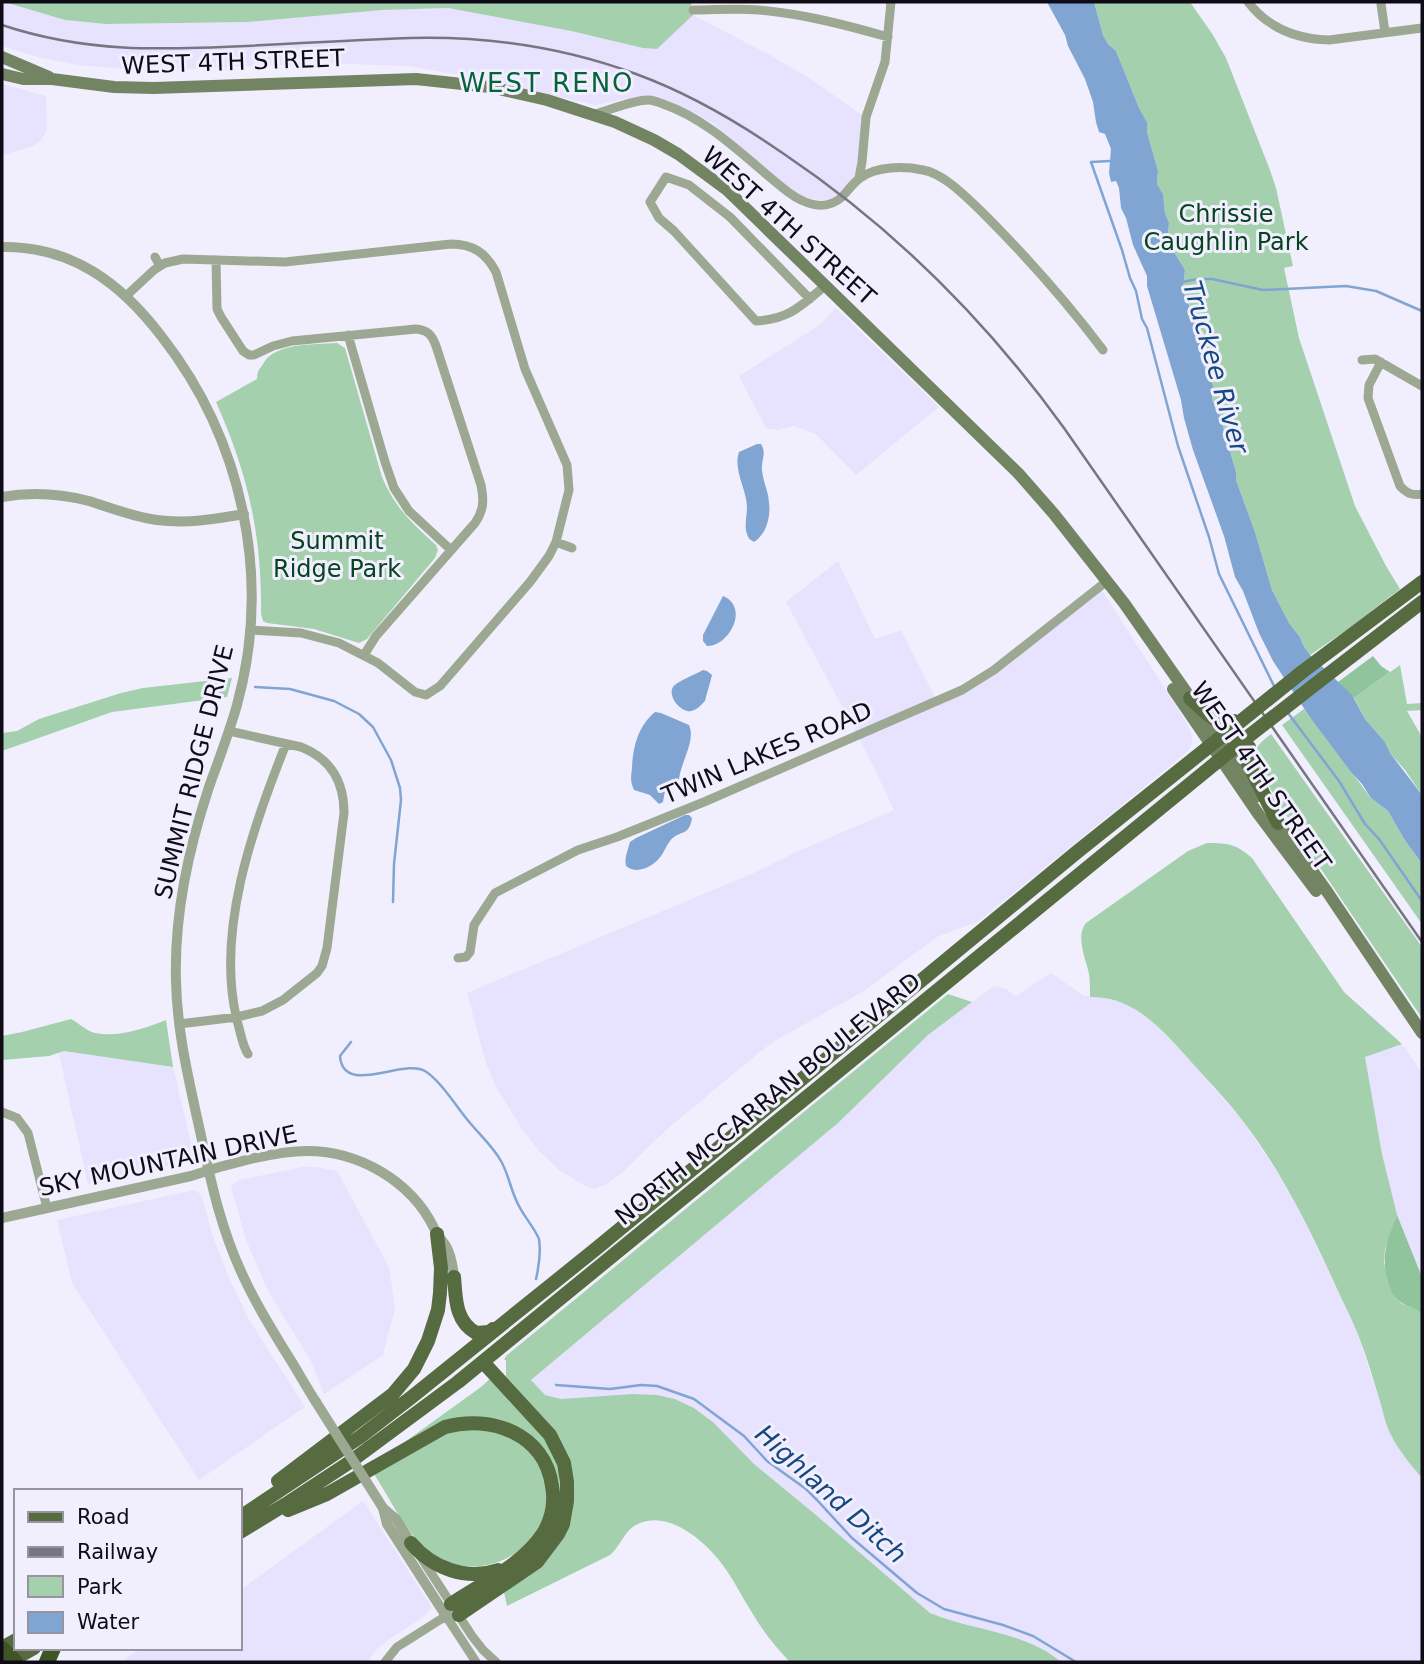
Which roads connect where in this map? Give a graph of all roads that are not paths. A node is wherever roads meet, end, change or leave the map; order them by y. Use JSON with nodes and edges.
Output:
{"nodes":[{"id":1,"x":891,"y":2,"type":"edge"},
{"id":2,"x":1248,"y":2,"type":"edge"},
{"id":3,"x":1381,"y":4,"type":"dead end"},
{"id":4,"x":755,"y":6,"type":"edge"},
{"id":5,"x":693,"y":10,"type":"dead end"},
{"id":6,"x":1422,"y":28,"type":"edge"},
{"id":7,"x":1385,"y":32,"type":"junction"},
{"id":8,"x":888,"y":37,"type":"junction"},
{"id":9,"x":2,"y":57,"type":"edge"},
{"id":10,"x":2,"y":74,"type":"edge"},
{"id":11,"x":52,"y":79,"type":"junction"},
{"id":12,"x":595,"y":114,"type":"junction"},
{"id":13,"x":859,"y":178,"type":"junction"},
{"id":14,"x":2,"y":247,"type":"edge"},
{"id":15,"x":155,"y":257,"type":"dead end"},
{"id":16,"x":216,"y":260,"type":"junction"},
{"id":17,"x":160,"y":266,"type":"junction"},
{"id":18,"x":826,"y":285,"type":"junction"},
{"id":19,"x":126,"y":296,"type":"junction"},
{"id":20,"x":810,"y":299,"type":"junction"},
{"id":21,"x":348,"y":335,"type":"junction"},
{"id":22,"x":1103,"y":350,"type":"dead end"},
{"id":23,"x":1362,"y":360,"type":"dead end"},
{"id":24,"x":1378,"y":360,"type":"junction"},
{"id":25,"x":1422,"y":386,"type":"edge"},
{"id":26,"x":1422,"y":494,"type":"edge"},
{"id":27,"x":2,"y":497,"type":"edge"},
{"id":28,"x":244,"y":514,"type":"junction"},
{"id":29,"x":556,"y":542,"type":"junction"},
{"id":30,"x":572,"y":548,"type":"dead end"},
{"id":31,"x":452,"y":550,"type":"junction"},
{"id":32,"x":1107,"y":581,"type":"junction"},
{"id":33,"x":1422,"y":582,"type":"edge"},
{"id":34,"x":1417,"y":606,"type":"edge"},
{"id":35,"x":250,"y":630,"type":"junction"},
{"id":36,"x":364,"y":655,"type":"junction"},
{"id":37,"x":1190,"y":698,"type":"junction"},
{"id":38,"x":1235,"y":723,"type":"junction"},
{"id":39,"x":229,"y":732,"type":"junction"},
{"id":40,"x":1214,"y":741,"type":"junction"},
{"id":41,"x":1247,"y":743,"type":"junction"},
{"id":42,"x":286,"y":744,"type":"junction"},
{"id":43,"x":1224,"y":755,"type":"junction"},
{"id":44,"x":1278,"y":823,"type":"junction"},
{"id":45,"x":991,"y":924,"type":"junction"},
{"id":46,"x":1004,"y":937,"type":"junction"},
{"id":47,"x":458,"y":958,"type":"dead end"},
{"id":48,"x":1392,"y":988,"type":"junction"},
{"id":49,"x":237,"y":1017,"type":"junction"},
{"id":50,"x":179,"y":1024,"type":"junction"},
{"id":51,"x":1422,"y":1033,"type":"edge"},
{"id":52,"x":248,"y":1054,"type":"dead end"},
{"id":53,"x":2,"y":1112,"type":"edge"},
{"id":54,"x":209,"y":1170,"type":"junction"},
{"id":55,"x":47,"y":1208,"type":"junction"},
{"id":56,"x":2,"y":1218,"type":"edge"},
{"id":57,"x":437,"y":1234,"type":"junction"},
{"id":58,"x":454,"y":1277,"type":"joint"},
{"id":59,"x":506,"y":1321,"type":"junction"},
{"id":60,"x":483,"y":1362,"type":"junction"},
{"id":61,"x":242,"y":1506,"type":"edge"},
{"id":62,"x":383,"y":1508,"type":"junction"},
{"id":63,"x":244,"y":1524,"type":"edge"},
{"id":64,"x":411,"y":1543,"type":"junction"},
{"id":65,"x":518,"y":1560,"type":"junction"},
{"id":66,"x":452,"y":1612,"type":"junction"},
{"id":67,"x":28,"y":1650,"type":"edge"},
{"id":68,"x":8,"y":1656,"type":"edge"},
{"id":69,"x":385,"y":1662,"type":"edge"},
{"id":70,"x":476,"y":1662,"type":"edge"},
{"id":71,"x":496,"y":1662,"type":"edge"}],
"edges":[{"from":1,"to":8,"type":"street"},
{"from":2,"to":7,"type":"street"},
{"from":3,"to":7,"type":"street"},
{"from":4,"to":5,"type":"street"},
{"from":4,"to":8,"type":"street"},
{"from":6,"to":7,"type":"street"},
{"from":8,"to":13,"type":"street"},
{"from":9,"to":11,"type":"main road","name":"WEST 4TH STREET"},
{"from":10,"to":11,"type":"main road","name":"WEST 4TH STREET"},
{"from":11,"to":12,"type":"main road","name":"WEST 4TH STREET"},
{"from":12,"to":13,"type":"street"},
{"from":12,"to":18,"type":"main road","name":"WEST 4TH STREET"},
{"from":13,"to":22,"type":"street"},
{"from":14,"to":19,"type":"street","name":"SUMMIT RIDGE DRIVE"},
{"from":15,"to":17,"type":"street"},
{"from":16,"to":17,"type":"street"},
{"from":16,"to":21,"type":"street"},
{"from":16,"to":29,"type":"street"},
{"from":17,"to":19,"type":"street"},
{"from":18,"to":20,"type":"street"},
{"from":18,"to":32,"type":"main road","name":"WEST 4TH STREET"},
{"from":19,"to":28,"type":"street","name":"SUMMIT RIDGE DRIVE"},
{"from":20,"to":20,"type":"street"},
{"from":21,"to":31,"type":"street"},
{"from":21,"to":31,"type":"street"},
{"from":23,"to":24,"type":"street"},
{"from":24,"to":25,"type":"street"},
{"from":24,"to":26,"type":"street"},
{"from":27,"to":28,"type":"street"},
{"from":28,"to":35,"type":"street","name":"SUMMIT RIDGE DRIVE"},
{"from":29,"to":30,"type":"street"},
{"from":29,"to":36,"type":"street"},
{"from":31,"to":36,"type":"street"},
{"from":32,"to":37,"type":"main road","name":"WEST 4TH STREET"},
{"from":32,"to":40,"type":"main road","name":"WEST 4TH STREET"},
{"from":32,"to":47,"type":"street","name":"TWIN LAKES ROAD"},
{"from":33,"to":38,"type":"main road","name":"NORTH MCCARRAN BOULEVARD","bridge":true},
{"from":34,"to":41,"type":"main road","name":"NORTH MCCARRAN BOULEVARD","bridge":true},
{"from":35,"to":36,"type":"street"},
{"from":35,"to":39,"type":"street","name":"SUMMIT RIDGE DRIVE"},
{"from":37,"to":38,"type":"main road"},
{"from":37,"to":40,"type":"main road","name":"WEST 4TH STREET"},
{"from":38,"to":40,"type":"main road","name":"NORTH MCCARRAN BOULEVARD"},
{"from":39,"to":42,"type":"street"},
{"from":39,"to":50,"type":"street","name":"SUMMIT RIDGE DRIVE"},
{"from":40,"to":43,"type":"main road","name":"WEST 4TH STREET"},
{"from":40,"to":45,"type":"main road","name":"NORTH MCCARRAN BOULEVARD"},
{"from":41,"to":43,"type":"main road","name":"NORTH MCCARRAN BOULEVARD"},
{"from":41,"to":44,"type":"main road"},
{"from":42,"to":49,"type":"street"},
{"from":42,"to":49,"type":"street"},
{"from":43,"to":44,"type":"main road","name":"WEST 4TH STREET"},
{"from":43,"to":46,"type":"main road","name":"NORTH MCCARRAN BOULEVARD"},
{"from":43,"to":48,"type":"main road","name":"WEST 4TH STREET"},
{"from":44,"to":48,"type":"main road","name":"WEST 4TH STREET"},
{"from":45,"to":46,"type":"main road"},
{"from":45,"to":59,"type":"main road","name":"NORTH MCCARRAN BOULEVARD"},
{"from":46,"to":60,"type":"main road","name":"NORTH MCCARRAN BOULEVARD"},
{"from":48,"to":51,"type":"main road","name":"WEST 4TH STREET"},
{"from":49,"to":50,"type":"street"},
{"from":49,"to":52,"type":"street"},
{"from":50,"to":54,"type":"street","name":"SUMMIT RIDGE DRIVE"},
{"from":53,"to":55,"type":"street"},
{"from":54,"to":55,"type":"street","name":"SKY MOUNTAIN DRIVE"},
{"from":54,"to":57,"type":"street","name":"SKY MOUNTAIN DRIVE"},
{"from":54,"to":62,"type":"street","name":"SUMMIT RIDGE DRIVE","bridge":true},
{"from":55,"to":56,"type":"street","name":"SKY MOUNTAIN DRIVE"},
{"from":57,"to":58,"type":"street","name":"SKY MOUNTAIN DRIVE"},
{"from":57,"to":61,"type":"main road"},
{"from":58,"to":59,"type":"main road"},
{"from":59,"to":63,"type":"main road","name":"NORTH MCCARRAN BOULEVARD"},
{"from":60,"to":63,"type":"main road","name":"NORTH MCCARRAN BOULEVARD"},
{"from":60,"to":66,"type":"main road"},
{"from":62,"to":64,"type":"street","name":"SUMMIT RIDGE DRIVE"},
{"from":62,"to":66,"type":"street","name":"SUMMIT RIDGE DRIVE"},
{"from":63,"to":65,"type":"main road"},
{"from":64,"to":65,"type":"main road"},
{"from":64,"to":66,"type":"street","name":"SUMMIT RIDGE DRIVE"},
{"from":65,"to":66,"type":"main road"},
{"from":66,"to":69,"type":"street"},
{"from":66,"to":70,"type":"street","name":"SUMMIT RIDGE DRIVE"},
{"from":66,"to":71,"type":"street","name":"SUMMIT RIDGE DRIVE"},
{"from":67,"to":68,"type":"main road"}]}
